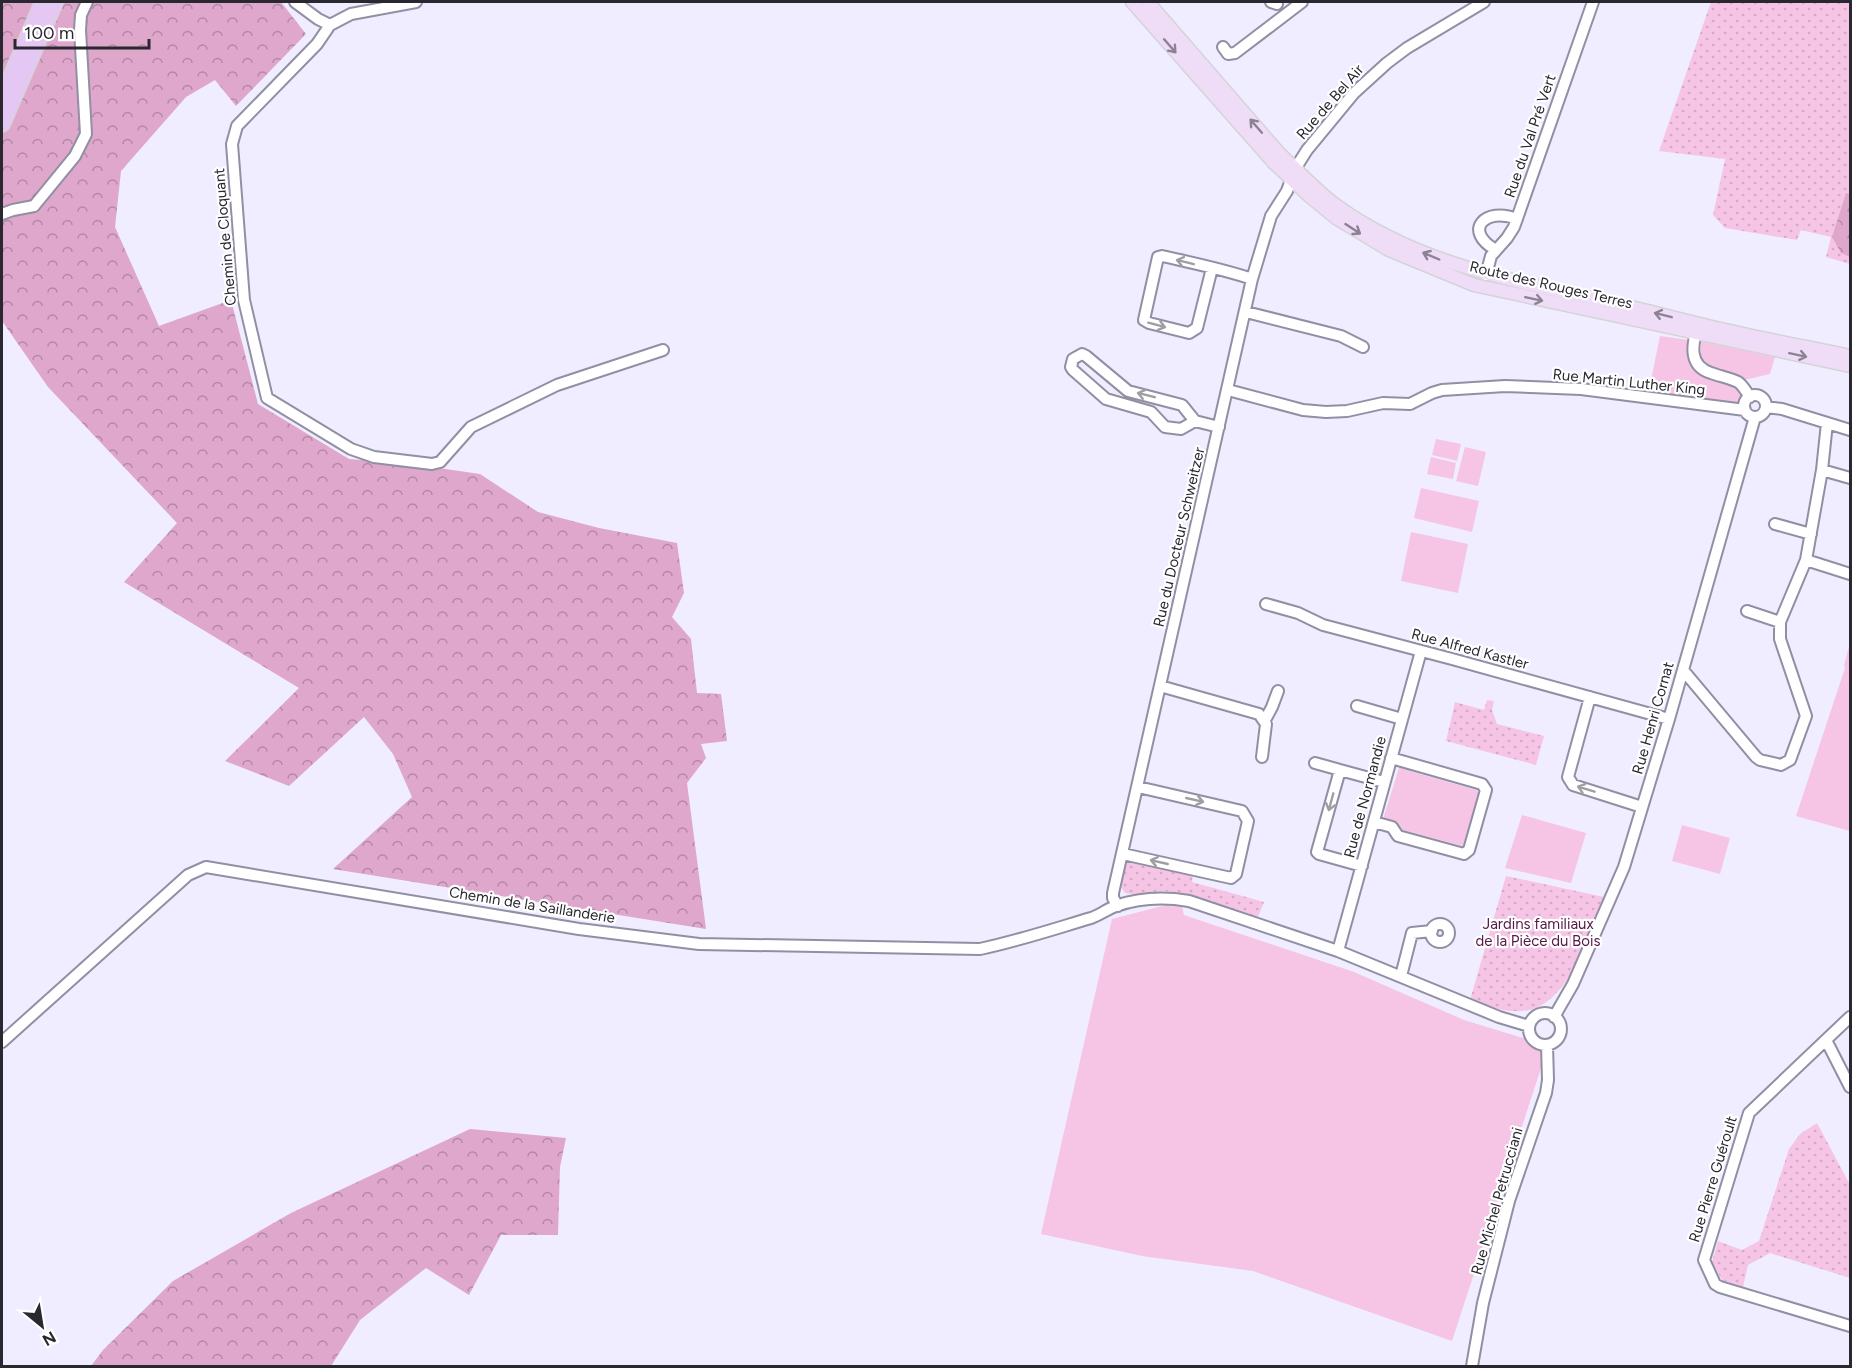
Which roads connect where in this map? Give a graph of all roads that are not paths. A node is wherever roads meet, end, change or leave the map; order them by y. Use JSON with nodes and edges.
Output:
{"nodes":[{"id":1,"x":43,"y":2,"type":"edge"},
{"id":2,"x":55,"y":2,"type":"edge"},
{"id":3,"x":87,"y":2,"type":"edge"},
{"id":4,"x":295,"y":2,"type":"edge"},
{"id":5,"x":417,"y":2,"type":"edge"},
{"id":6,"x":1132,"y":2,"type":"edge"},
{"id":7,"x":1148,"y":2,"type":"edge"},
{"id":8,"x":1302,"y":2,"type":"edge"},
{"id":9,"x":1484,"y":2,"type":"edge"},
{"id":10,"x":1593,"y":2,"type":"edge"},
{"id":11,"x":330,"y":25,"type":"junction"},
{"id":12,"x":1222,"y":47,"type":"dead end"},
{"id":13,"x":2,"y":98,"type":"edge"},
{"id":14,"x":2,"y":124,"type":"edge"},
{"id":15,"x":1293,"y":174,"type":"junction"},
{"id":16,"x":2,"y":214,"type":"edge"},
{"id":17,"x":1517,"y":219,"type":"junction"},
{"id":18,"x":1496,"y":250,"type":"junction"},
{"id":19,"x":1212,"y":268,"type":"junction"},
{"id":20,"x":1486,"y":275,"type":"junction"},
{"id":21,"x":1252,"y":279,"type":"junction"},
{"id":22,"x":1246,"y":312,"type":"junction"},
{"id":23,"x":1697,"y":329,"type":"junction"},
{"id":24,"x":1363,"y":347,"type":"dead end"},
{"id":25,"x":663,"y":350,"type":"dead end"},
{"id":26,"x":1851,"y":356,"type":"edge"},
{"id":27,"x":1851,"y":366,"type":"edge"},
{"id":28,"x":1228,"y":390,"type":"junction"},
{"id":29,"x":1749,"y":397,"type":"junction"},
{"id":30,"x":1766,"y":407,"type":"junction"},
{"id":31,"x":1745,"y":410,"type":"junction"},
{"id":32,"x":1755,"y":417,"type":"junction"},
{"id":33,"x":1195,"y":421,"type":"junction"},
{"id":34,"x":1827,"y":423,"type":"junction"},
{"id":35,"x":1219,"y":427,"type":"junction"},
{"id":36,"x":1851,"y":430,"type":"edge"},
{"id":37,"x":1822,"y":470,"type":"junction"},
{"id":38,"x":1851,"y":478,"type":"edge"},
{"id":39,"x":1774,"y":524,"type":"dead end"},
{"id":40,"x":1811,"y":534,"type":"junction"},
{"id":41,"x":1806,"y":561,"type":"junction"},
{"id":42,"x":1851,"y":573,"type":"edge"},
{"id":43,"x":1266,"y":604,"type":"dead end"},
{"id":44,"x":1747,"y":611,"type":"dead end"},
{"id":45,"x":1780,"y":622,"type":"junction"},
{"id":46,"x":1421,"y":651,"type":"junction"},
{"id":47,"x":1683,"y":670,"type":"junction"},
{"id":48,"x":1160,"y":686,"type":"junction"},
{"id":49,"x":1278,"y":691,"type":"dead end"},
{"id":50,"x":1590,"y":697,"type":"junction"},
{"id":51,"x":1357,"y":706,"type":"dead end"},
{"id":52,"x":1402,"y":719,"type":"junction"},
{"id":53,"x":1265,"y":720,"type":"junction"},
{"id":54,"x":1669,"y":720,"type":"junction"},
{"id":55,"x":1263,"y":757,"type":"dead end"},
{"id":56,"x":1391,"y":758,"type":"junction"},
{"id":57,"x":1316,"y":763,"type":"dead end"},
{"id":58,"x":1340,"y":770,"type":"junction"},
{"id":59,"x":1384,"y":782,"type":"junction"},
{"id":60,"x":1138,"y":787,"type":"junction"},
{"id":61,"x":1642,"y":807,"type":"junction"},
{"id":62,"x":1374,"y":822,"type":"junction"},
{"id":63,"x":1123,"y":854,"type":"junction"},
{"id":64,"x":1362,"y":866,"type":"junction"},
{"id":65,"x":1118,"y":906,"type":"junction"},
{"id":66,"x":1432,"y":931,"type":"dead end"},
{"id":67,"x":1338,"y":951,"type":"junction"},
{"id":68,"x":1401,"y":976,"type":"junction"},
{"id":69,"x":1554,"y":1017,"type":"junction"},
{"id":70,"x":1851,"y":1017,"type":"edge"},
{"id":71,"x":1529,"y":1026,"type":"junction"},
{"id":72,"x":1826,"y":1040,"type":"junction"},
{"id":73,"x":2,"y":1042,"type":"edge"},
{"id":74,"x":1547,"y":1045,"type":"junction"},
{"id":75,"x":1851,"y":1088,"type":"edge"},
{"id":76,"x":1851,"y":1326,"type":"edge"},
{"id":77,"x":1472,"y":1366,"type":"edge"}],
"edges":[{"from":1,"to":13,"type":"highway"},
{"from":2,"to":14,"type":"highway"},
{"from":3,"to":16,"type":"street"},
{"from":4,"to":11,"type":"street"},
{"from":5,"to":11,"type":"street","name":"Chemin de Cloquant"},
{"from":6,"to":15,"type":"main road","name":"Route des Rouges Terres","one_way":true},
{"from":15,"to":7,"type":"main road","name":"Route des Rouges Terres","one_way":true},
{"from":8,"to":12,"type":"street"},
{"from":9,"to":15,"type":"street","name":"Rue de Bel Air"},
{"from":10,"to":17,"type":"street","name":"Rue du Val Pré Vert"},
{"from":11,"to":25,"type":"street","name":"Chemin de Cloquant"},
{"from":20,"to":15,"type":"main road","name":"Route des Rouges Terres","one_way":true},
{"from":15,"to":21,"type":"street","name":"Rue du Docteur Schweitzer"},
{"from":15,"to":23,"type":"main road","name":"Route des Rouges Terres","one_way":true},
{"from":17,"to":18,"type":"street","name":"Rue du Val Pré Vert"},
{"from":17,"to":18,"type":"street"},
{"from":18,"to":20,"type":"street","name":"Rue du Val Pré Vert"},
{"from":19,"to":19,"type":"street","one_way":true},
{"from":19,"to":21,"type":"street"},
{"from":23,"to":20,"type":"main road","name":"Route des Rouges Terres","one_way":true},
{"from":21,"to":22,"type":"street","name":"Rue du Docteur Schweitzer"},
{"from":22,"to":24,"type":"street"},
{"from":22,"to":28,"type":"street","name":"Rue du Docteur Schweitzer"},
{"from":23,"to":26,"type":"main road","name":"Route des Rouges Terres"},
{"from":23,"to":27,"type":"main road","name":"Route des Rouges Terres","one_way":true},
{"from":23,"to":29,"type":"street"},
{"from":28,"to":31,"type":"street","name":"Rue Martin Luther King"},
{"from":28,"to":35,"type":"street","name":"Rue du Docteur Schweitzer"},
{"from":29,"to":30,"type":"street"},
{"from":29,"to":31,"type":"street"},
{"from":30,"to":32,"type":"street"},
{"from":30,"to":34,"type":"street"},
{"from":31,"to":32,"type":"street"},
{"from":32,"to":47,"type":"street","name":"Rue Henri Cornat"},
{"from":33,"to":33,"type":"street","one_way":true},
{"from":33,"to":35,"type":"street"},
{"from":34,"to":36,"type":"street"},
{"from":34,"to":37,"type":"street"},
{"from":35,"to":48,"type":"street","name":"Rue du Docteur Schweitzer"},
{"from":37,"to":38,"type":"street"},
{"from":37,"to":40,"type":"street"},
{"from":39,"to":40,"type":"street"},
{"from":40,"to":41,"type":"street"},
{"from":41,"to":42,"type":"street"},
{"from":41,"to":45,"type":"street"},
{"from":43,"to":46,"type":"street","name":"Rue Alfred Kastler"},
{"from":44,"to":45,"type":"street"},
{"from":45,"to":47,"type":"street"},
{"from":46,"to":50,"type":"street","name":"Rue Alfred Kastler"},
{"from":46,"to":52,"type":"street","name":"Rue de Normandie"},
{"from":47,"to":54,"type":"street","name":"Rue Henri Cornat"},
{"from":48,"to":53,"type":"street"},
{"from":48,"to":60,"type":"street","name":"Rue du Docteur Schweitzer"},
{"from":49,"to":53,"type":"street"},
{"from":50,"to":54,"type":"street","name":"Rue Alfred Kastler"},
{"from":61,"to":50,"type":"street","one_way":true},
{"from":51,"to":52,"type":"street"},
{"from":52,"to":56,"type":"street","name":"Rue de Normandie"},
{"from":53,"to":55,"type":"street"},
{"from":54,"to":61,"type":"street","name":"Rue Henri Cornat"},
{"from":56,"to":59,"type":"street","name":"Rue de Normandie"},
{"from":56,"to":62,"type":"street"},
{"from":57,"to":58,"type":"street"},
{"from":58,"to":59,"type":"street"},
{"from":58,"to":64,"type":"street","one_way":true},
{"from":59,"to":62,"type":"street","name":"Rue de Normandie"},
{"from":60,"to":63,"type":"street","name":"Rue du Docteur Schweitzer"},
{"from":60,"to":63,"type":"street","one_way":true},
{"from":61,"to":69,"type":"street","name":"Rue Henri Cornat"},
{"from":62,"to":64,"type":"street","name":"Rue de Normandie"},
{"from":63,"to":65,"type":"street","name":"Rue du Docteur Schweitzer"},
{"from":64,"to":67,"type":"street","name":"Rue de Normandie"},
{"from":65,"to":67,"type":"street"},
{"from":65,"to":73,"type":"street","name":"Chemin de la Saillanderie"},
{"from":66,"to":68,"type":"street"},
{"from":67,"to":68,"type":"street"},
{"from":68,"to":71,"type":"street"},
{"from":69,"to":71,"type":"street"},
{"from":69,"to":74,"type":"street"},
{"from":70,"to":72,"type":"street","name":"Rue Pierre Guéroult"},
{"from":71,"to":74,"type":"street"},
{"from":72,"to":75,"type":"street"},
{"from":72,"to":76,"type":"street","name":"Rue Pierre Guéroult"},
{"from":74,"to":77,"type":"street","name":"Rue Michel Petrucciani"}]}
